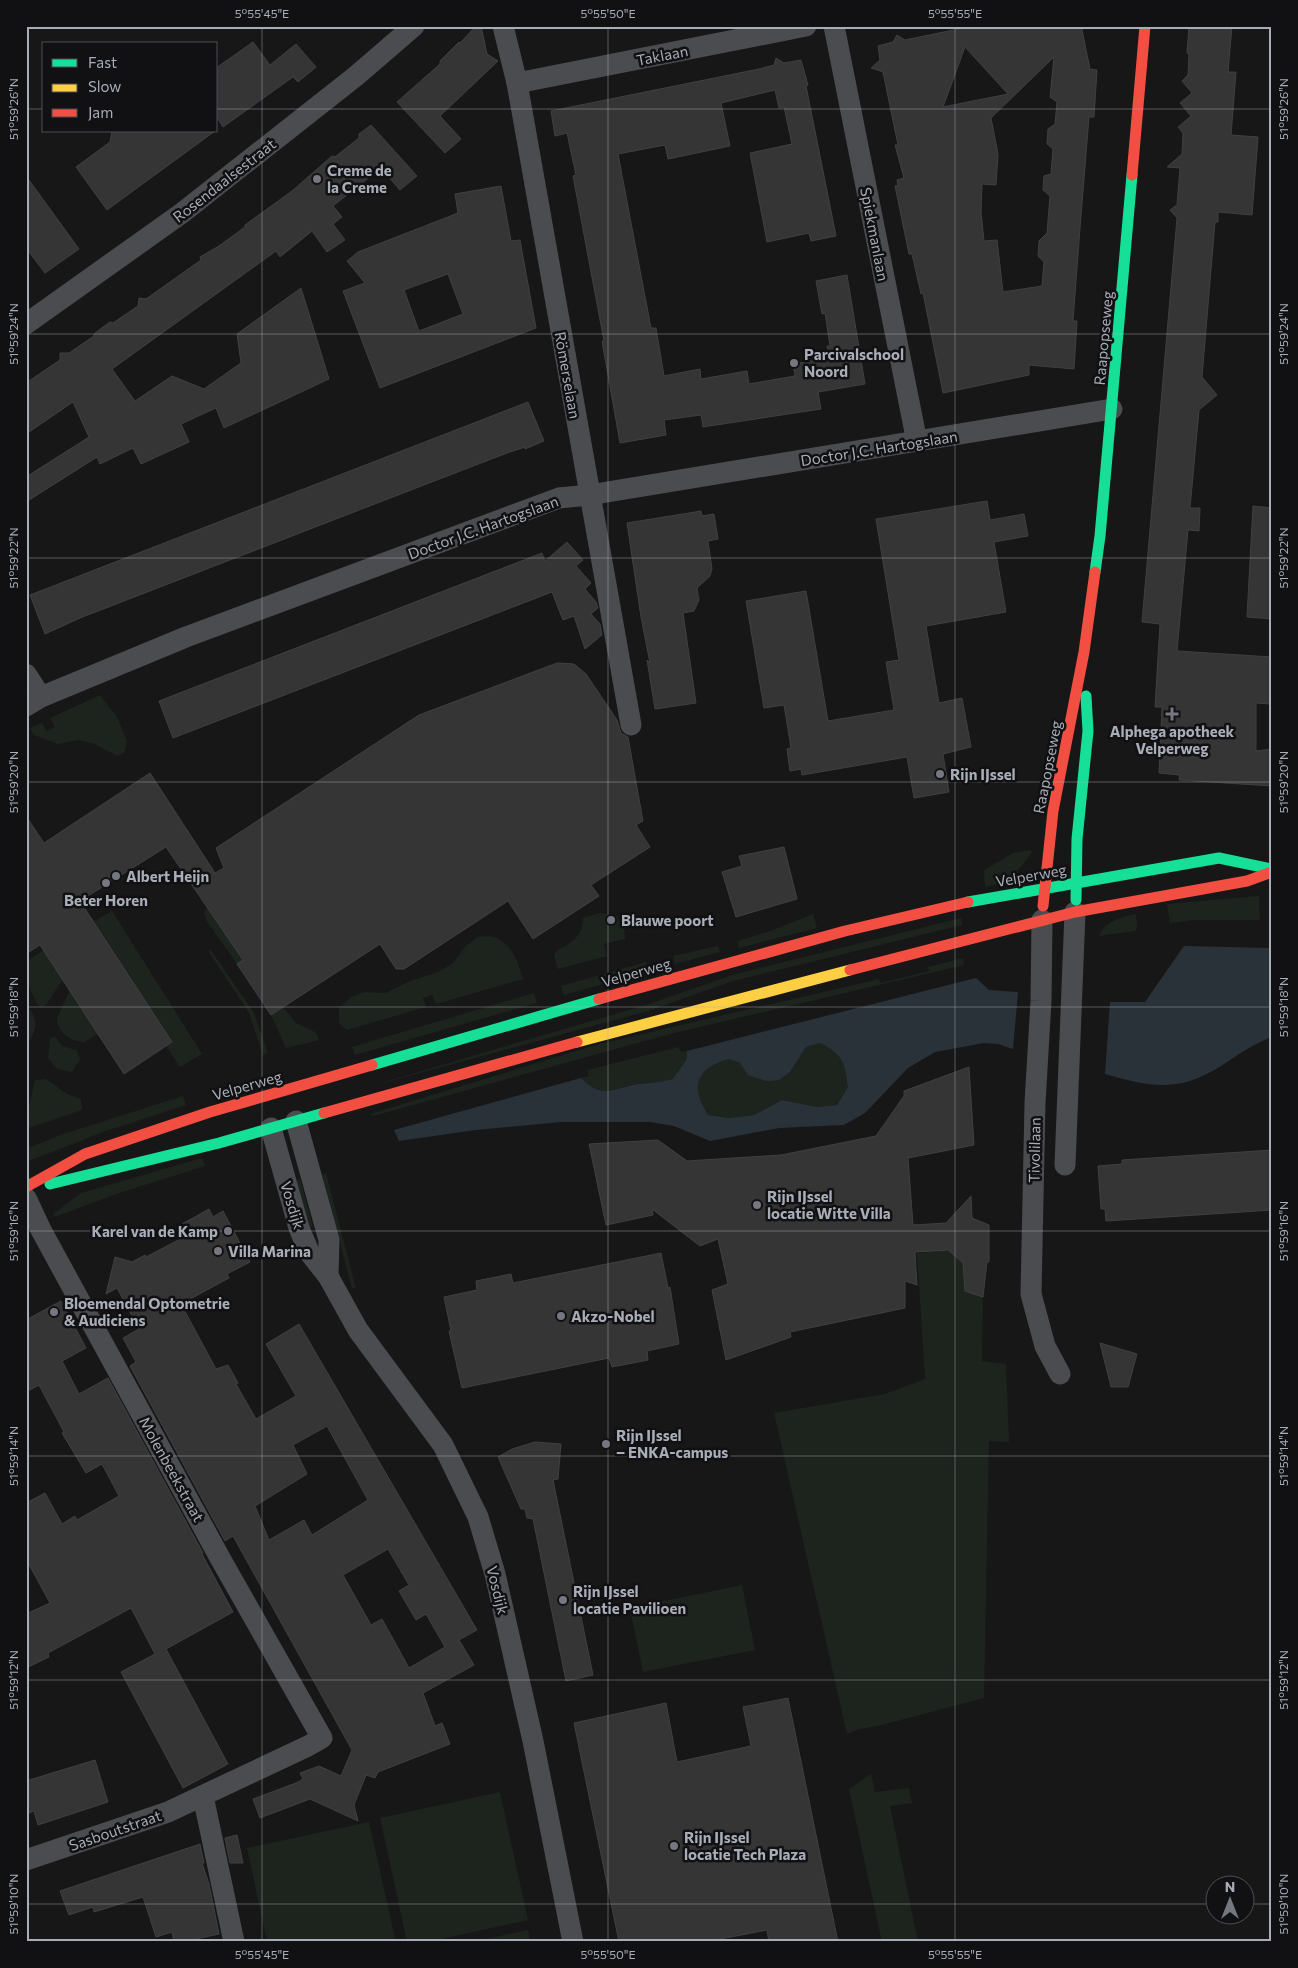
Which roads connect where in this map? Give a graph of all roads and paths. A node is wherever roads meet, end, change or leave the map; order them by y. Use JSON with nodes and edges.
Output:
{"nodes":[{"id":1,"x":414,"y":26,"type":"edge"},
{"id":2,"x":503,"y":26,"type":"edge"},
{"id":3,"x":806,"y":26,"type":"edge"},
{"id":4,"x":834,"y":26,"type":"edge"},
{"id":5,"x":1145,"y":26,"type":"edge"},
{"id":6,"x":517,"y":83,"type":"junction"},
{"id":7,"x":26,"y":324,"type":"edge"},
{"id":8,"x":1112,"y":409,"type":"junction"},
{"id":9,"x":917,"y":442,"type":"junction"},
{"id":10,"x":589,"y":495,"type":"junction"},
{"id":11,"x":1084,"y":652,"type":"junction"},
{"id":12,"x":26,"y":674,"type":"edge"},
{"id":13,"x":34,"y":702,"type":"edge"},
{"id":14,"x":631,"y":725,"type":"dead end"},
{"id":15,"x":1272,"y":870,"type":"edge"},
{"id":16,"x":1076,"y":882,"type":"junction"},
{"id":17,"x":1044,"y":888,"type":"junction"},
{"id":18,"x":1075,"y":912,"type":"junction"},
{"id":19,"x":1042,"y":920,"type":"junction"},
{"id":20,"x":296,"y":1121,"type":"junction"},
{"id":21,"x":271,"y":1128,"type":"junction"},
{"id":22,"x":1065,"y":1165,"type":"dead end"},
{"id":23,"x":26,"y":1188,"type":"edge"},
{"id":24,"x":26,"y":1198,"type":"edge"},
{"id":25,"x":328,"y":1276,"type":"junction"},
{"id":26,"x":1060,"y":1374,"type":"dead end"},
{"id":27,"x":322,"y":1738,"type":"joint"},
{"id":28,"x":203,"y":1796,"type":"junction"},
{"id":29,"x":26,"y":1860,"type":"edge"},
{"id":30,"x":234,"y":1942,"type":"edge"},
{"id":31,"x":573,"y":1942,"type":"edge"}],
"edges":[{"from":1,"to":7,"type":"street","name":"Rosendaalsestraat"},
{"from":2,"to":6,"type":"street","name":"Römerselaan"},
{"from":3,"to":6,"type":"street","name":"Taklaan"},
{"from":4,"to":9,"type":"street","name":"Spiekmanlaan"},
{"from":5,"to":8,"type":"main road","name":"Raapopseweg"},
{"from":6,"to":10,"type":"street","name":"Römerselaan"},
{"from":8,"to":9,"type":"street","name":"Doctor J.C. Hartogslaan"},
{"from":8,"to":11,"type":"main road","name":"Raapopseweg"},
{"from":9,"to":10,"type":"street","name":"Doctor J.C. Hartogslaan"},
{"from":10,"to":13,"type":"street","name":"Doctor J.C. Hartogslaan"},
{"from":10,"to":14,"type":"street","name":"Römerselaan"},
{"from":11,"to":16,"type":"main road","name":"Raapopseweg"},
{"from":11,"to":17,"type":"main road","name":"Raapopseweg"},
{"from":12,"to":13,"type":"street"},
{"from":15,"to":16,"type":"main road","name":"Velperweg"},
{"from":15,"to":18,"type":"main road","name":"Velperweg"},
{"from":16,"to":17,"type":"main road","name":"Velperweg"},
{"from":16,"to":18,"type":"main road","name":"Raapopseweg"},
{"from":17,"to":19,"type":"main road","name":"Raapopseweg"},
{"from":17,"to":23,"type":"main road","name":"Velperweg"},
{"from":18,"to":19,"type":"main road","name":"Velperweg"},
{"from":18,"to":22,"type":"street","name":"Tivolilaan"},
{"from":19,"to":20,"type":"main road","name":"Velperweg"},
{"from":19,"to":26,"type":"street","name":"Tivolilaan"},
{"from":20,"to":21,"type":"main road","name":"Velperweg"},
{"from":20,"to":25,"type":"street","name":"Vosdijk"},
{"from":21,"to":23,"type":"main road","name":"Velperweg"},
{"from":21,"to":25,"type":"street","name":"Vosdijk"},
{"from":24,"to":27,"type":"street","name":"Molenbeekstraat"},
{"from":25,"to":31,"type":"street","name":"Vosdijk"},
{"from":27,"to":28,"type":"street","name":"Sasboutstraat"},
{"from":28,"to":29,"type":"street","name":"Sasboutstraat"},
{"from":28,"to":30,"type":"street"}]}
